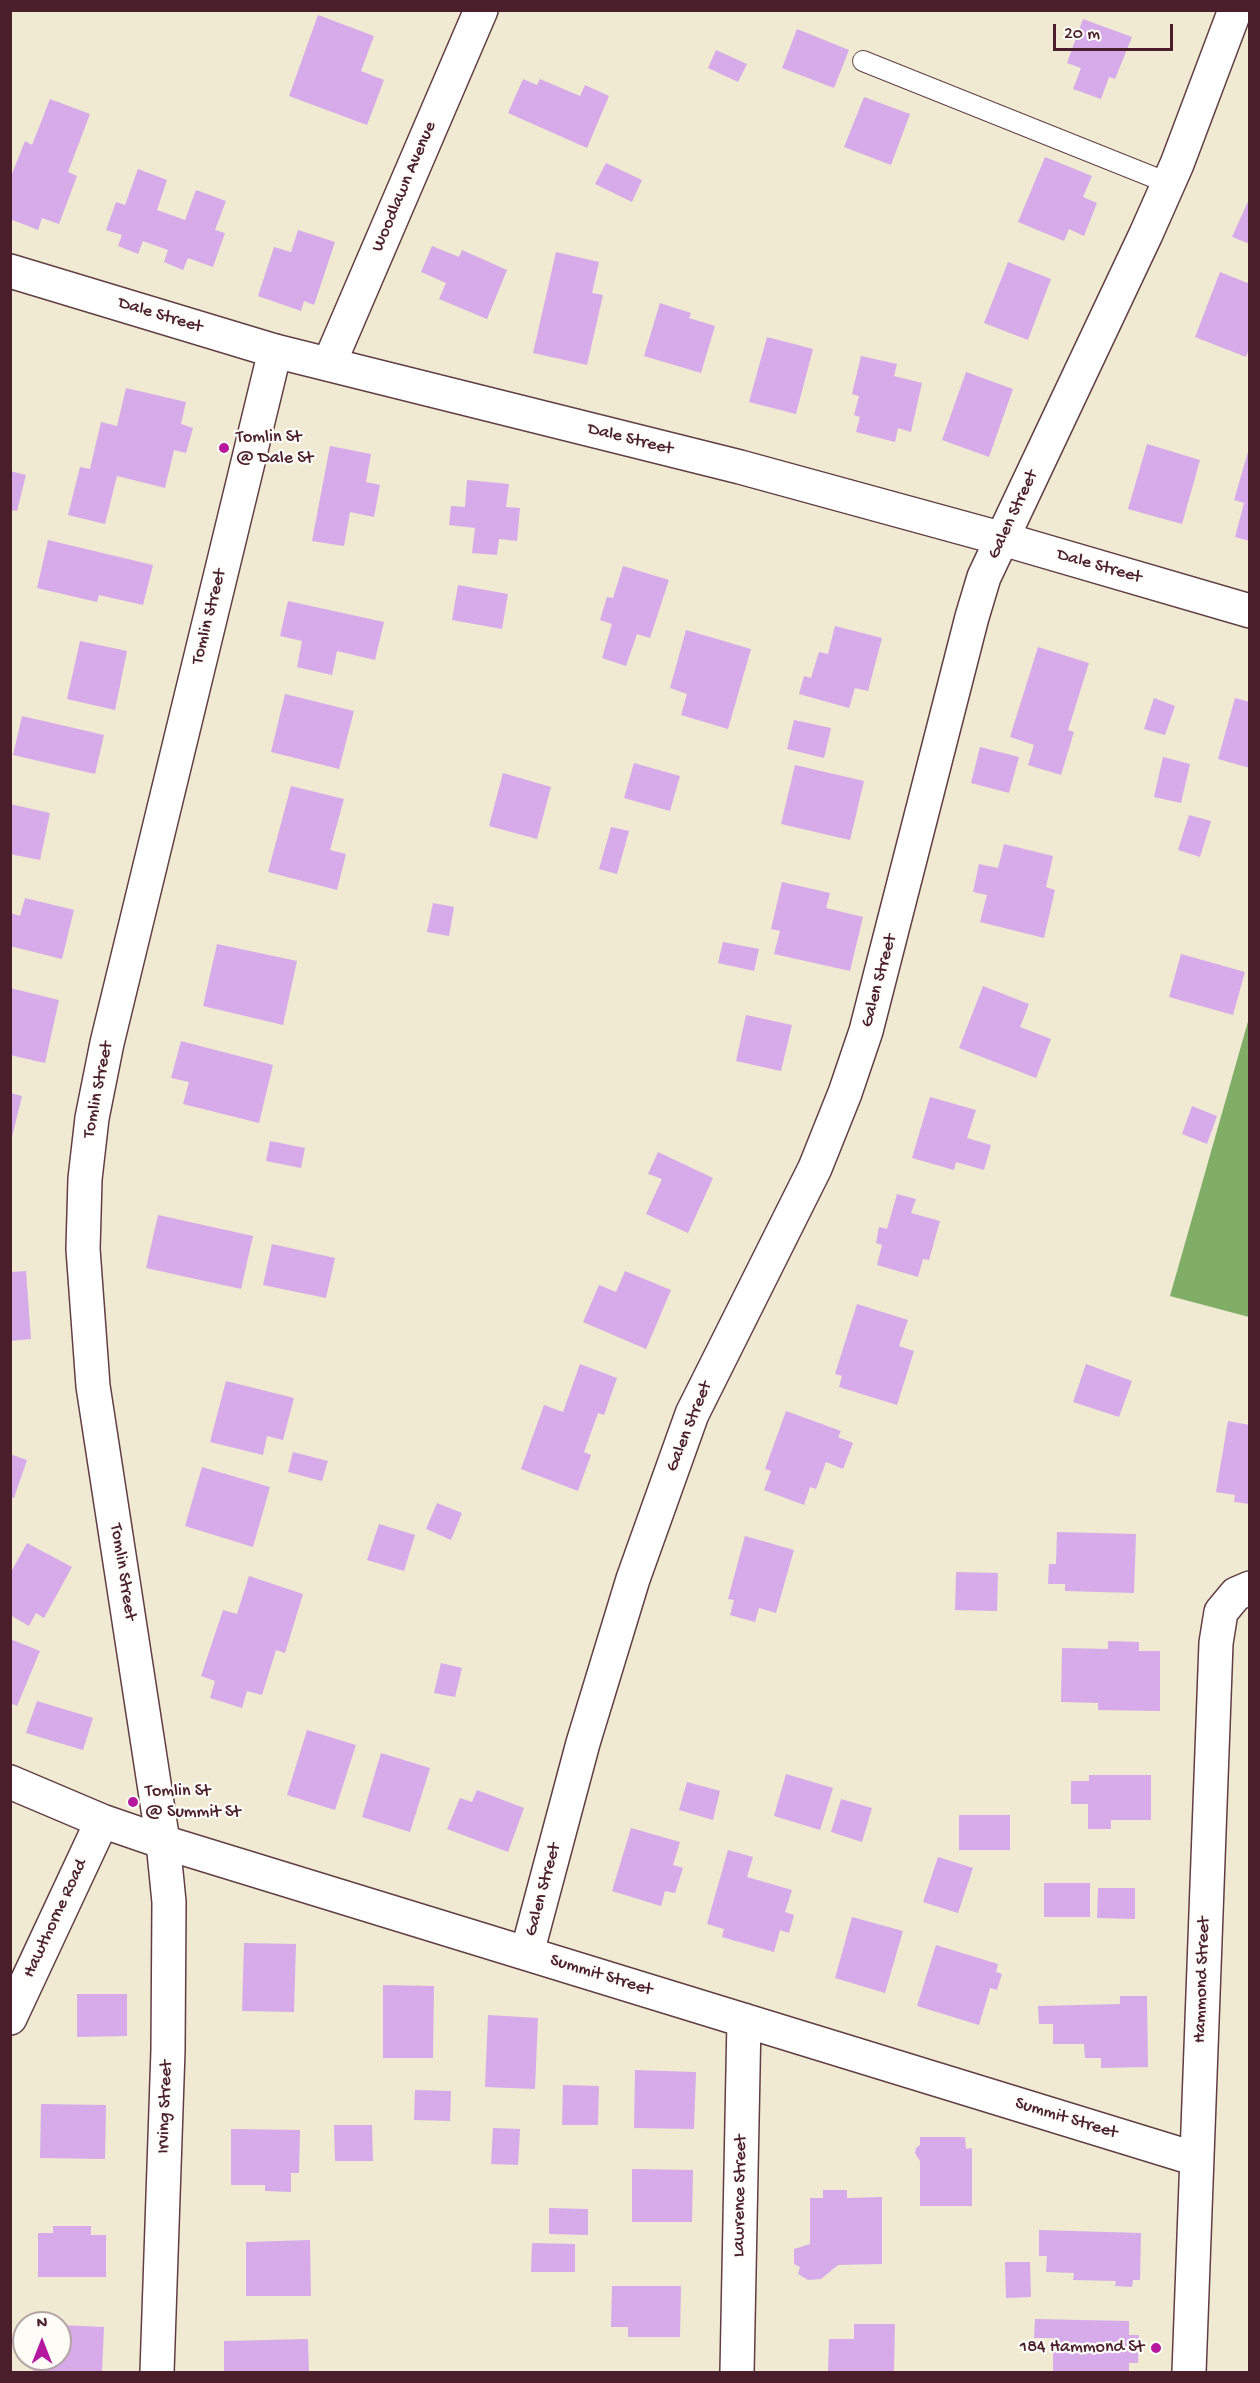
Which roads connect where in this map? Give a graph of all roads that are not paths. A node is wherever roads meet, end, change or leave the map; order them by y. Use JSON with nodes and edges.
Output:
{"nodes":[{"id":1,"x":481,"y":10,"type":"edge"},
{"id":2,"x":1235,"y":10,"type":"edge"},
{"id":3,"x":863,"y":61,"type":"dead end"},
{"id":4,"x":1168,"y":183,"type":"junction"},
{"id":5,"x":10,"y":271,"type":"edge"},
{"id":6,"x":275,"y":351,"type":"junction"},
{"id":7,"x":329,"y":364,"type":"junction"},
{"id":8,"x":1003,"y":539,"type":"junction"},
{"id":9,"x":1250,"y":611,"type":"edge"},
{"id":10,"x":1243,"y":1591,"type":"edge"},
{"id":11,"x":10,"y":1782,"type":"edge"},
{"id":12,"x":102,"y":1821,"type":"junction"},
{"id":13,"x":164,"y":1842,"type":"junction"},
{"id":14,"x":527,"y":1953,"type":"junction"},
{"id":15,"x":10,"y":2018,"type":"edge"},
{"id":16,"x":744,"y":2020,"type":"junction"},
{"id":17,"x":1196,"y":2159,"type":"junction"},
{"id":18,"x":157,"y":2373,"type":"edge"},
{"id":19,"x":737,"y":2373,"type":"edge"},
{"id":20,"x":1190,"y":2373,"type":"edge"}],
"edges":[{"from":1,"to":7,"type":"street","name":"Woodlawn Avenue"},
{"from":2,"to":4,"type":"street","name":"Galen Street"},
{"from":3,"to":4,"type":"lane"},
{"from":4,"to":8,"type":"street","name":"Galen Street"},
{"from":5,"to":6,"type":"street","name":"Dale Street"},
{"from":6,"to":7,"type":"street","name":"Dale Street"},
{"from":6,"to":13,"type":"street","name":"Tomlin Street"},
{"from":7,"to":8,"type":"street","name":"Dale Street"},
{"from":8,"to":9,"type":"street","name":"Dale Street"},
{"from":8,"to":14,"type":"street","name":"Galen Street"},
{"from":10,"to":17,"type":"street","name":"Hammond Street"},
{"from":11,"to":12,"type":"street","name":"Summit Street"},
{"from":12,"to":13,"type":"street","name":"Summit Street"},
{"from":12,"to":15,"type":"street","name":"Hawthorne Road"},
{"from":13,"to":14,"type":"street","name":"Summit Street"},
{"from":13,"to":18,"type":"street","name":"Irving Street"},
{"from":14,"to":16,"type":"street","name":"Summit Street"},
{"from":16,"to":17,"type":"street","name":"Summit Street"},
{"from":16,"to":19,"type":"street","name":"Lawrence Street"},
{"from":17,"to":20,"type":"street","name":"Hammond Street"}]}
